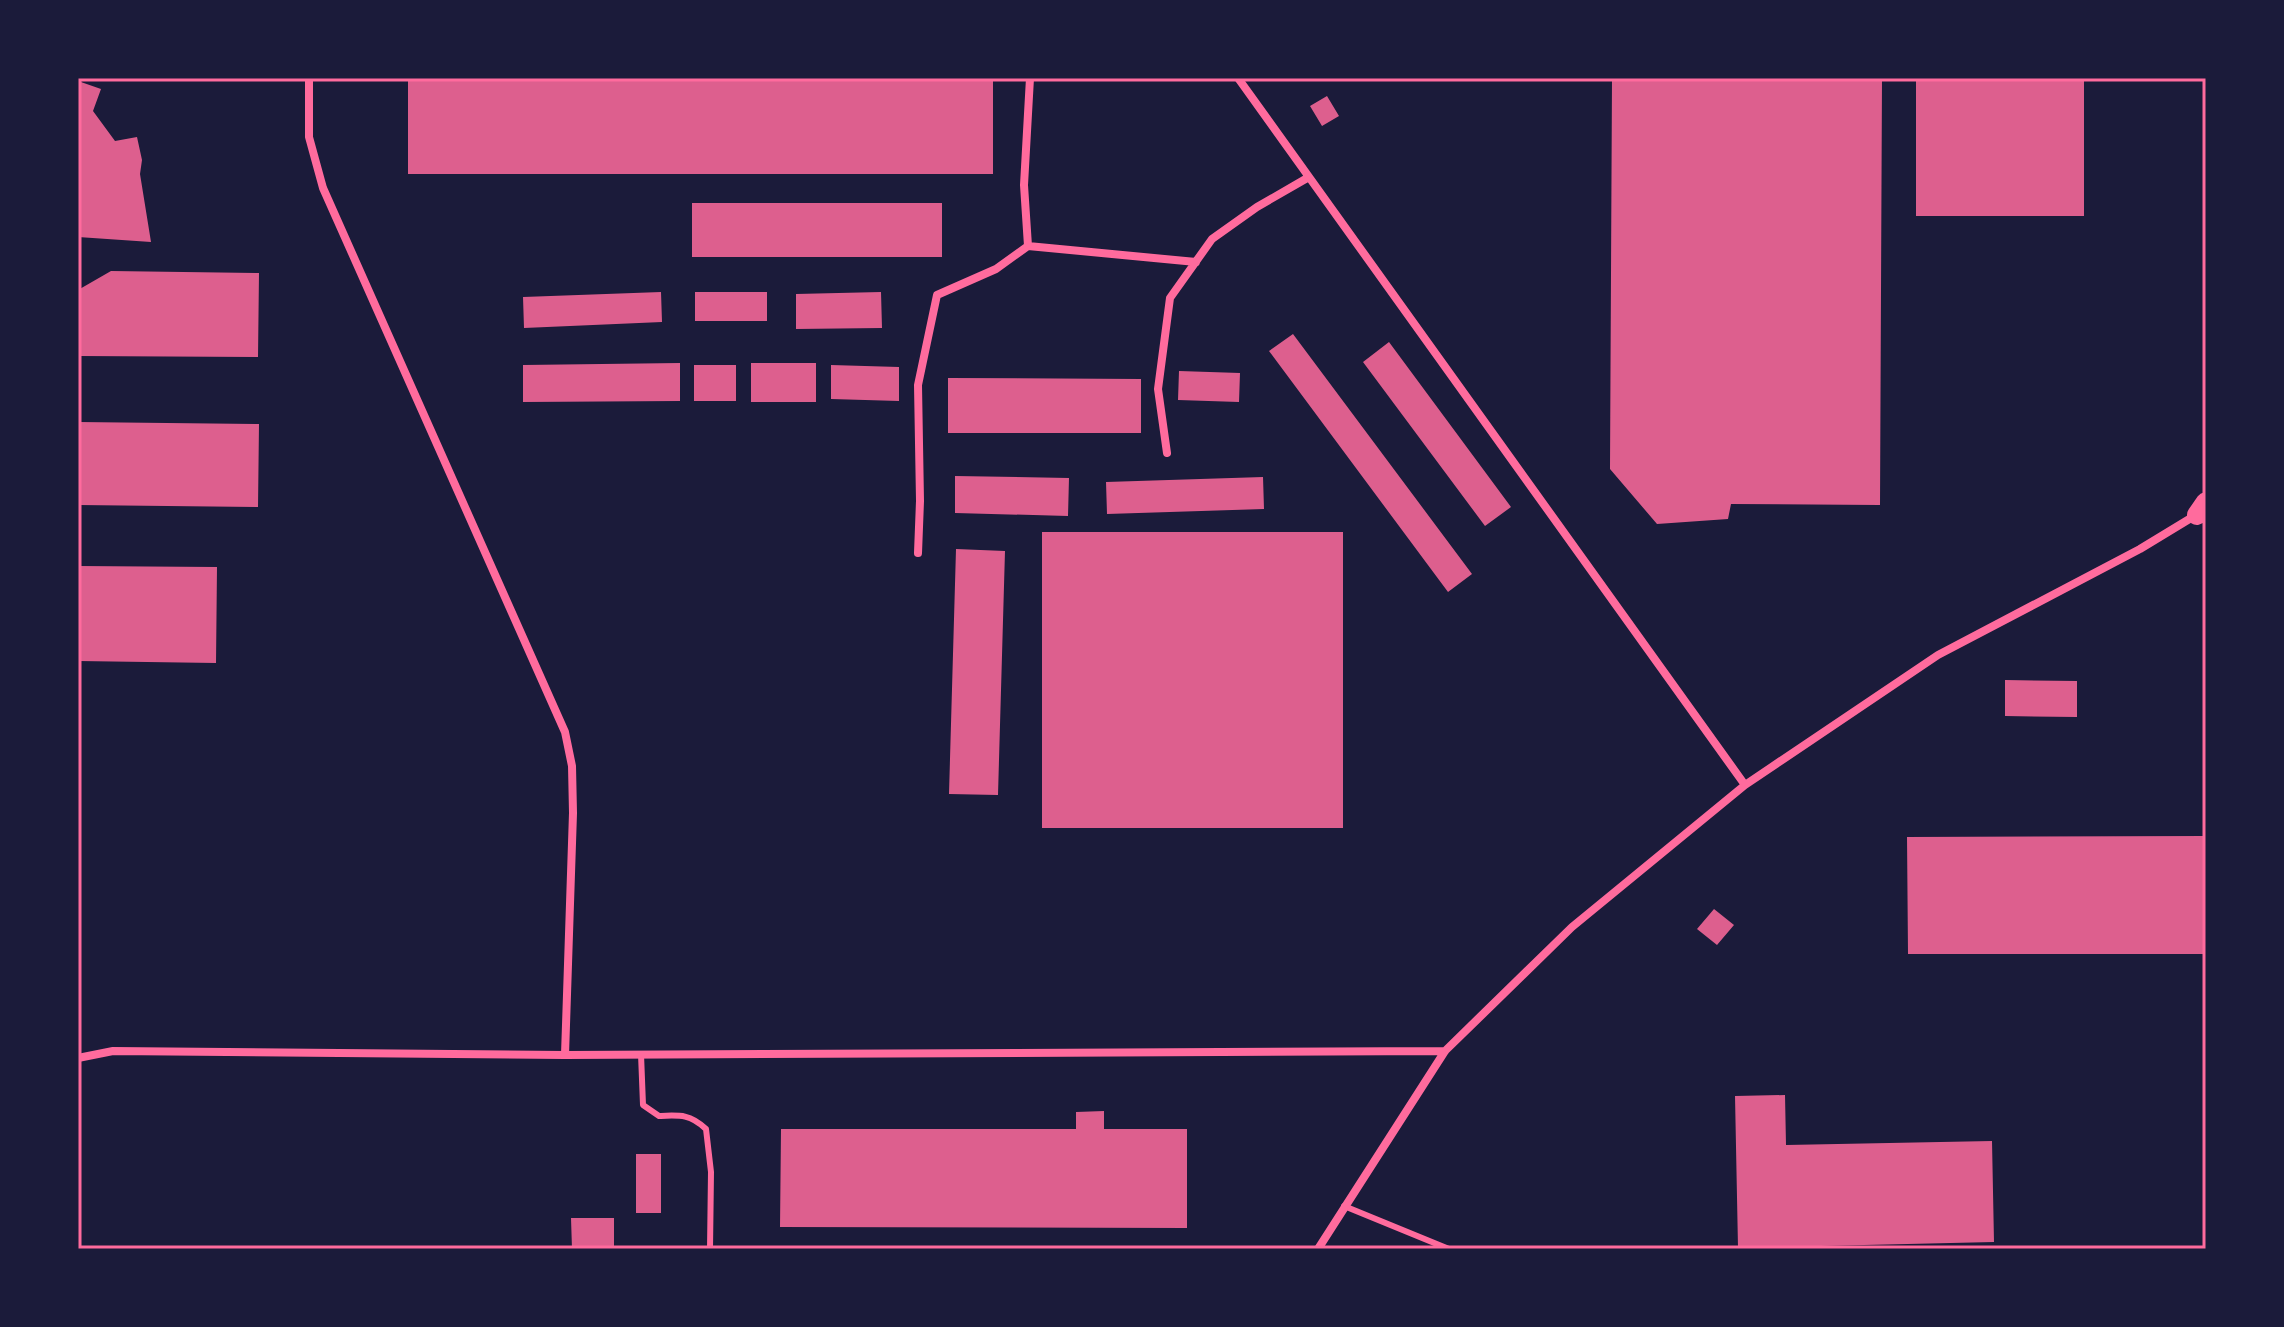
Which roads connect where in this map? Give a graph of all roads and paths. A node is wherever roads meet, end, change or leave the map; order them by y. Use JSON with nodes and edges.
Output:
{"nodes":[{"id":1,"x":309,"y":78,"type":"edge"},
{"id":2,"x":1030,"y":78,"type":"edge"},
{"id":3,"x":1238,"y":78,"type":"edge"},
{"id":4,"x":1309,"y":177,"type":"junction"},
{"id":5,"x":1028,"y":246,"type":"junction"},
{"id":6,"x":1196,"y":262,"type":"junction"},
{"id":7,"x":1167,"y":453,"type":"dead end"},
{"id":8,"x":2203,"y":509,"type":"edge"},
{"id":9,"x":918,"y":553,"type":"dead end"},
{"id":10,"x":1745,"y":785,"type":"junction"},
{"id":11,"x":1445,"y":1051,"type":"junction"},
{"id":12,"x":641,"y":1054,"type":"junction"},
{"id":13,"x":565,"y":1055,"type":"junction"},
{"id":14,"x":78,"y":1058,"type":"edge"},
{"id":15,"x":1344,"y":1206,"type":"junction"},
{"id":16,"x":710,"y":1249,"type":"edge"},
{"id":17,"x":1318,"y":1249,"type":"edge"},
{"id":18,"x":1449,"y":1249,"type":"edge"}],
"edges":[{"from":1,"to":13,"type":"street"},
{"from":2,"to":5,"type":"street"},
{"from":3,"to":4,"type":"street"},
{"from":4,"to":6,"type":"street"},
{"from":4,"to":10,"type":"street"},
{"from":5,"to":6,"type":"street"},
{"from":5,"to":9,"type":"street"},
{"from":6,"to":7,"type":"street"},
{"from":8,"to":10,"type":"street"},
{"from":10,"to":11,"type":"street"},
{"from":11,"to":12,"type":"street"},
{"from":11,"to":15,"type":"street"},
{"from":12,"to":13,"type":"street"},
{"from":12,"to":16,"type":"lane"},
{"from":13,"to":14,"type":"street"},
{"from":15,"to":17,"type":"street"},
{"from":15,"to":18,"type":"lane"}]}
